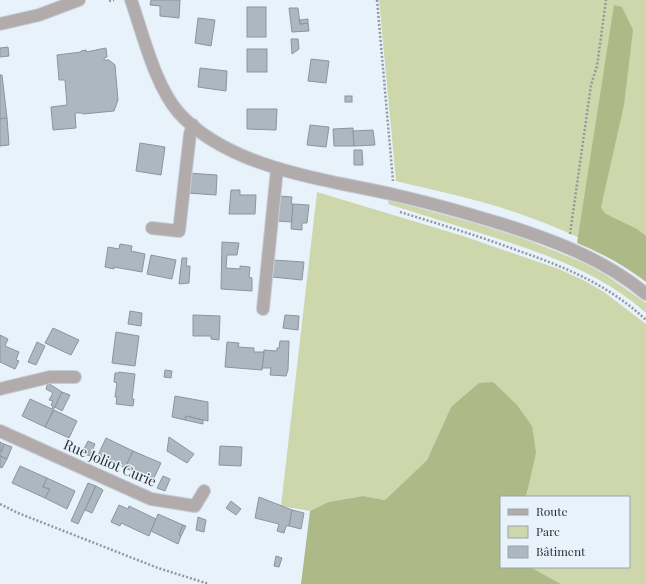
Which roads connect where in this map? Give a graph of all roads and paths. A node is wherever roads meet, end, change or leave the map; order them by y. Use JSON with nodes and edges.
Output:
{"nodes":[{"id":1,"x":79,"y":0,"type":"edge"},
{"id":2,"x":114,"y":0,"type":"edge"},
{"id":3,"x":131,"y":0,"type":"edge"},
{"id":4,"x":377,"y":0,"type":"edge"},
{"id":5,"x":606,"y":0,"type":"edge"},
{"id":6,"x":109,"y":2,"type":"dead end"},
{"id":7,"x":0,"y":24,"type":"edge"},
{"id":8,"x":193,"y":126,"type":"junction"},
{"id":9,"x":277,"y":169,"type":"junction"},
{"id":10,"x":394,"y":195,"type":"junction"},
{"id":11,"x":397,"y":211,"type":"dead end"},
{"id":12,"x":152,"y":228,"type":"dead end"},
{"id":13,"x":568,"y":248,"type":"junction"},
{"id":14,"x":646,"y":294,"type":"edge"},
{"id":15,"x":263,"y":309,"type":"dead end"},
{"id":16,"x":646,"y":320,"type":"edge"},
{"id":17,"x":75,"y":377,"type":"dead end"},
{"id":18,"x":0,"y":389,"type":"edge"},
{"id":19,"x":0,"y":431,"type":"edge"},
{"id":20,"x":204,"y":491,"type":"dead end"},
{"id":21,"x":0,"y":504,"type":"edge"},
{"id":22,"x":209,"y":584,"type":"edge"}],
"edges":[{"from":1,"to":7,"type":"street"},
{"from":2,"to":6,"type":"path"},
{"from":3,"to":8,"type":"street"},
{"from":4,"to":10,"type":"path"},
{"from":5,"to":13,"type":"path"},
{"from":8,"to":9,"type":"street"},
{"from":8,"to":12,"type":"street"},
{"from":9,"to":10,"type":"street"},
{"from":9,"to":15,"type":"street"},
{"from":10,"to":13,"type":"street"},
{"from":11,"to":16,"type":"path"},
{"from":13,"to":14,"type":"street"},
{"from":17,"to":18,"type":"street"},
{"from":19,"to":20,"type":"street","name":"Rue Joliot Curie"},
{"from":21,"to":22,"type":"path"}]}
